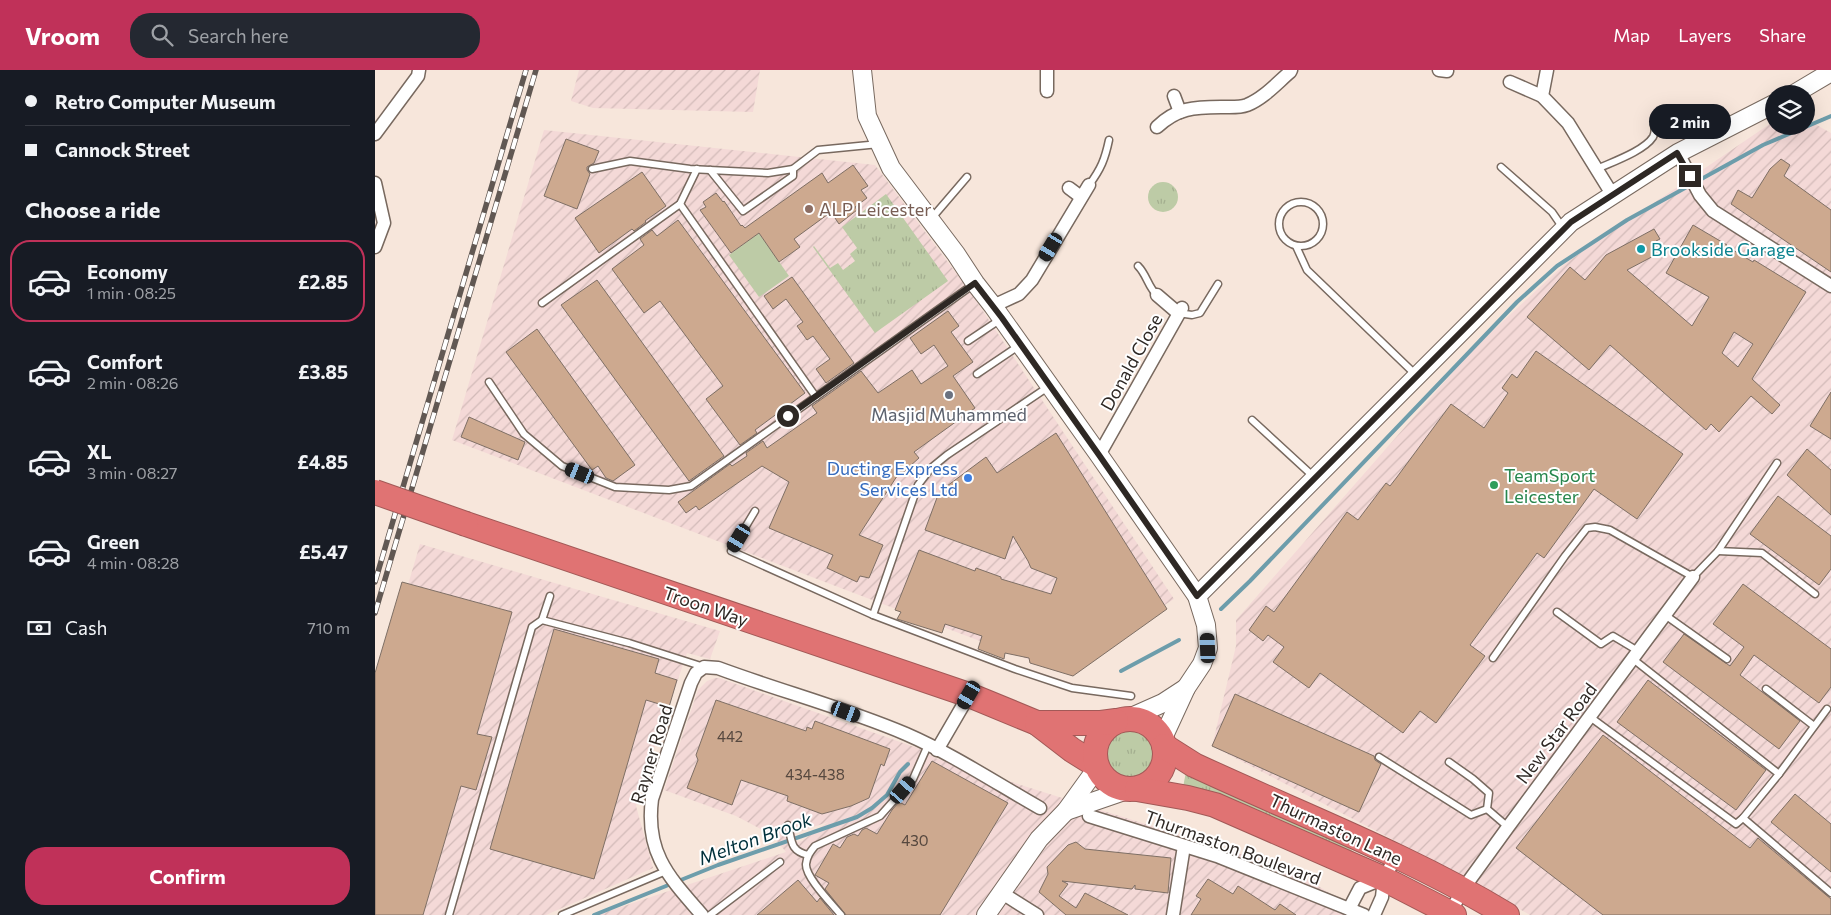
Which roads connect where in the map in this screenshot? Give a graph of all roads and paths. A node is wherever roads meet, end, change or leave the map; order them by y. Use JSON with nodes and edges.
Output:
{"nodes":[{"id":1,"x":419,"y":70,"type":"edge"},
{"id":2,"x":862,"y":70,"type":"edge"},
{"id":3,"x":1047,"y":70,"type":"edge"},
{"id":4,"x":1291,"y":70,"type":"edge"},
{"id":5,"x":1439,"y":70,"type":"edge"},
{"id":6,"x":1547,"y":70,"type":"edge"},
{"id":7,"x":1447,"y":71,"type":"edge"},
{"id":8,"x":1828,"y":72,"type":"edge"},
{"id":9,"x":1509,"y":82,"type":"dead end"},
{"id":10,"x":1808,"y":85,"type":"edge"},
{"id":11,"x":1047,"y":91,"type":"dead end"},
{"id":12,"x":1174,"y":96,"type":"dead end"},
{"id":13,"x":1541,"y":96,"type":"junction"},
{"id":14,"x":1765,"y":109,"type":"edge"},
{"id":15,"x":1180,"y":112,"type":"junction"},
{"id":16,"x":1654,"y":125,"type":"dead end"},
{"id":17,"x":1157,"y":127,"type":"dead end"},
{"id":18,"x":375,"y":134,"type":"edge"},
{"id":19,"x":1109,"y":140,"type":"dead end"},
{"id":20,"x":880,"y":144,"type":"junction"},
{"id":21,"x":1677,"y":153,"type":"junction"},
{"id":22,"x":1501,"y":166,"type":"dead end"},
{"id":23,"x":592,"y":169,"type":"dead end"},
{"id":24,"x":697,"y":169,"type":"junction"},
{"id":25,"x":793,"y":169,"type":"junction"},
{"id":26,"x":1597,"y":169,"type":"junction"},
{"id":27,"x":710,"y":170,"type":"junction"},
{"id":28,"x":967,"y":178,"type":"dead end"},
{"id":29,"x":375,"y":183,"type":"edge"},
{"id":30,"x":1089,"y":185,"type":"joint"},
{"id":31,"x":1069,"y":188,"type":"dead end"},
{"id":32,"x":1612,"y":194,"type":"junction"},
{"id":33,"x":1081,"y":197,"type":"junction"},
{"id":34,"x":680,"y":204,"type":"junction"},
{"id":35,"x":931,"y":220,"type":"junction"},
{"id":36,"x":1564,"y":228,"type":"junction"},
{"id":37,"x":1296,"y":246,"type":"junction"},
{"id":38,"x":375,"y":247,"type":"edge"},
{"id":39,"x":1139,"y":266,"type":"dead end"},
{"id":40,"x":975,"y":283,"type":"junction"},
{"id":41,"x":1218,"y":284,"type":"dead end"},
{"id":42,"x":1831,"y":286,"type":"edge"},
{"id":43,"x":1157,"y":295,"type":"joint"},
{"id":44,"x":542,"y":303,"type":"dead end"},
{"id":45,"x":1180,"y":311,"type":"junction"},
{"id":46,"x":998,"y":312,"type":"junction"},
{"id":47,"x":968,"y":341,"type":"dead end"},
{"id":48,"x":1021,"y":344,"type":"junction"},
{"id":49,"x":977,"y":374,"type":"dead end"},
{"id":50,"x":1417,"y":376,"type":"junction"},
{"id":51,"x":489,"y":382,"type":"dead end"},
{"id":52,"x":1050,"y":386,"type":"junction"},
{"id":53,"x":816,"y":397,"type":"junction"},
{"id":54,"x":1252,"y":420,"type":"dead end"},
{"id":55,"x":1099,"y":455,"type":"junction"},
{"id":56,"x":1777,"y":464,"type":"dead end"},
{"id":57,"x":1315,"y":478,"type":"junction"},
{"id":58,"x":375,"y":492,"type":"edge"},
{"id":59,"x":755,"y":511,"type":"dead end"},
{"id":60,"x":1718,"y":552,"type":"junction"},
{"id":61,"x":1693,"y":576,"type":"junction"},
{"id":62,"x":1815,"y":594,"type":"dead end"},
{"id":63,"x":550,"y":596,"type":"dead end"},
{"id":64,"x":1197,"y":596,"type":"junction"},
{"id":65,"x":1557,"y":612,"type":"dead end"},
{"id":66,"x":873,"y":614,"type":"junction"},
{"id":67,"x":1665,"y":615,"type":"junction"},
{"id":68,"x":542,"y":620,"type":"junction"},
{"id":69,"x":1636,"y":655,"type":"junction"},
{"id":70,"x":1493,"y":658,"type":"dead end"},
{"id":71,"x":1727,"y":659,"type":"dead end"},
{"id":72,"x":704,"y":667,"type":"junction"},
{"id":73,"x":1186,"y":688,"type":"junction"},
{"id":74,"x":1766,"y":689,"type":"dead end"},
{"id":75,"x":969,"y":695,"type":"junction"},
{"id":76,"x":1827,"y":709,"type":"dead end"},
{"id":77,"x":1125,"y":712,"type":"junction"},
{"id":78,"x":1589,"y":717,"type":"junction"},
{"id":79,"x":1037,"y":722,"type":"junction"},
{"id":80,"x":1814,"y":726,"type":"junction"},
{"id":81,"x":1163,"y":743,"type":"junction"},
{"id":82,"x":932,"y":747,"type":"junction"},
{"id":83,"x":1379,"y":757,"type":"dead end"},
{"id":84,"x":1449,"y":762,"type":"dead end"},
{"id":85,"x":1096,"y":766,"type":"junction"},
{"id":86,"x":1779,"y":774,"type":"junction"},
{"id":87,"x":1132,"y":789,"type":"junction"},
{"id":88,"x":1040,"y":808,"type":"dead end"},
{"id":89,"x":1487,"y":809,"type":"junction"},
{"id":90,"x":1066,"y":811,"type":"junction"},
{"id":91,"x":1089,"y":816,"type":"dead end"},
{"id":92,"x":1743,"y":818,"type":"junction"},
{"id":93,"x":788,"y":826,"type":"dead end"},
{"id":94,"x":1508,"y":826,"type":"junction"},
{"id":95,"x":1184,"y":846,"type":"junction"},
{"id":96,"x":808,"y":855,"type":"junction"},
{"id":97,"x":1397,"y":856,"type":"junction"},
{"id":98,"x":780,"y":862,"type":"dead end"},
{"id":99,"x":667,"y":873,"type":"junction"},
{"id":100,"x":1384,"y":879,"type":"junction"},
{"id":101,"x":1463,"y":889,"type":"junction"},
{"id":102,"x":1001,"y":893,"type":"junction"},
{"id":103,"x":1831,"y":893,"type":"edge"},
{"id":104,"x":1349,"y":909,"type":"junction"},
{"id":105,"x":1452,"y":914,"type":"edge"},
{"id":106,"x":449,"y":915,"type":"edge"},
{"id":107,"x":562,"y":915,"type":"edge"},
{"id":108,"x":702,"y":915,"type":"edge"},
{"id":109,"x":711,"y":915,"type":"edge"},
{"id":110,"x":841,"y":915,"type":"edge"},
{"id":111,"x":986,"y":915,"type":"edge"},
{"id":112,"x":1037,"y":915,"type":"edge"},
{"id":113,"x":1173,"y":915,"type":"edge"},
{"id":114,"x":1364,"y":915,"type":"edge"},
{"id":115,"x":1374,"y":915,"type":"edge"},
{"id":116,"x":1507,"y":915,"type":"edge"}],
"edges":[{"from":1,"to":18,"type":"street"},
{"from":2,"to":20,"type":"street"},
{"from":3,"to":11,"type":"street"},
{"from":4,"to":15,"type":"street"},
{"from":5,"to":7,"type":"street"},
{"from":6,"to":13,"type":"street"},
{"from":8,"to":10,"type":"street"},
{"from":9,"to":13,"type":"street"},
{"from":12,"to":15,"type":"street"},
{"from":13,"to":26,"type":"street"},
{"from":14,"to":21,"type":"street"},
{"from":15,"to":17,"type":"street"},
{"from":16,"to":26,"type":"lane"},
{"from":19,"to":30,"type":"lane"},
{"from":20,"to":25,"type":"lane"},
{"from":20,"to":35,"type":"street"},
{"from":21,"to":32,"type":"street"},
{"from":21,"to":42,"type":"street"},
{"from":22,"to":36,"type":"lane"},
{"from":23,"to":24,"type":"lane"},
{"from":24,"to":27,"type":"lane"},
{"from":24,"to":34,"type":"lane"},
{"from":25,"to":27,"type":"lane"},
{"from":25,"to":27,"type":"lane"},
{"from":26,"to":32,"type":"street"},
{"from":28,"to":35,"type":"lane"},
{"from":29,"to":38,"type":"street"},
{"from":30,"to":33,"type":"street"},
{"from":31,"to":33,"type":"street"},
{"from":32,"to":36,"type":"street"},
{"from":33,"to":46,"type":"street"},
{"from":34,"to":44,"type":"lane"},
{"from":34,"to":53,"type":"lane"},
{"from":35,"to":40,"type":"street"},
{"from":36,"to":50,"type":"street"},
{"from":37,"to":37,"type":"lane"},
{"from":37,"to":50,"type":"lane"},
{"from":39,"to":43,"type":"lane"},
{"from":40,"to":46,"type":"street"},
{"from":40,"to":53,"type":"lane"},
{"from":41,"to":45,"type":"lane"},
{"from":43,"to":45,"type":"street","name":"Donald Close"},
{"from":45,"to":55,"type":"street","name":"Donald Close"},
{"from":46,"to":47,"type":"lane"},
{"from":46,"to":48,"type":"street"},
{"from":48,"to":49,"type":"lane"},
{"from":48,"to":52,"type":"street"},
{"from":50,"to":57,"type":"street"},
{"from":51,"to":53,"type":"lane"},
{"from":52,"to":55,"type":"street"},
{"from":52,"to":66,"type":"lane"},
{"from":54,"to":57,"type":"lane"},
{"from":55,"to":64,"type":"street"},
{"from":56,"to":60,"type":"lane"},
{"from":57,"to":64,"type":"street"},
{"from":58,"to":75,"type":"highway","name":"Troon Way","bridge":true},
{"from":59,"to":66,"type":"lane"},
{"from":60,"to":61,"type":"lane"},
{"from":60,"to":62,"type":"lane"},
{"from":61,"to":67,"type":"street","name":"New Star Road"},
{"from":61,"to":70,"type":"lane"},
{"from":63,"to":68,"type":"lane"},
{"from":64,"to":73,"type":"street"},
{"from":65,"to":69,"type":"lane"},
{"from":66,"to":77,"type":"lane"},
{"from":67,"to":69,"type":"street","name":"New Star Road"},
{"from":67,"to":71,"type":"lane"},
{"from":68,"to":72,"type":"lane"},
{"from":68,"to":106,"type":"lane"},
{"from":69,"to":78,"type":"street","name":"New Star Road"},
{"from":69,"to":86,"type":"lane"},
{"from":72,"to":82,"type":"street"},
{"from":72,"to":99,"type":"street","name":"Rayner Road"},
{"from":73,"to":77,"type":"street"},
{"from":73,"to":81,"type":"street"},
{"from":74,"to":80,"type":"lane"},
{"from":75,"to":79,"type":"highway","name":"Troon Way"},
{"from":75,"to":82,"type":"street"},
{"from":76,"to":80,"type":"lane"},
{"from":77,"to":79,"type":"highway","name":"Troon Way"},
{"from":77,"to":81,"type":"highway"},
{"from":77,"to":85,"type":"highway"},
{"from":78,"to":92,"type":"lane"},
{"from":78,"to":94,"type":"street","name":"New Star Road"},
{"from":79,"to":85,"type":"highway","name":"Troon Way"},
{"from":80,"to":86,"type":"lane"},
{"from":81,"to":87,"type":"highway"},
{"from":81,"to":97,"type":"highway","name":"Thurmaston Lane"},
{"from":82,"to":88,"type":"street"},
{"from":82,"to":96,"type":"lane"},
{"from":83,"to":89,"type":"lane"},
{"from":84,"to":89,"type":"lane"},
{"from":85,"to":87,"type":"highway"},
{"from":85,"to":90,"type":"street"},
{"from":86,"to":92,"type":"lane"},
{"from":87,"to":90,"type":"street"},
{"from":87,"to":100,"type":"highway","name":"Thurmaston Lane"},
{"from":89,"to":94,"type":"lane"},
{"from":90,"to":102,"type":"street"},
{"from":91,"to":95,"type":"street","name":"Thurmaston Boulevard"},
{"from":92,"to":103,"type":"lane"},
{"from":93,"to":96,"type":"lane"},
{"from":94,"to":101,"type":"street","name":"New Star Road"},
{"from":95,"to":104,"type":"street","name":"Thurmaston Boulevard"},
{"from":95,"to":113,"type":"street"},
{"from":96,"to":110,"type":"lane"},
{"from":97,"to":100,"type":"street"},
{"from":97,"to":101,"type":"highway","name":"Thurmaston Lane"},
{"from":98,"to":109,"type":"lane"},
{"from":99,"to":107,"type":"lane"},
{"from":99,"to":108,"type":"street","name":"Rayner Road"},
{"from":100,"to":104,"type":"street"},
{"from":100,"to":105,"type":"highway","name":"Thurmaston Lane"},
{"from":100,"to":115,"type":"street"},
{"from":101,"to":105,"type":"street","name":"New Star Road"},
{"from":101,"to":116,"type":"highway","name":"Thurmaston Lane"},
{"from":102,"to":111,"type":"street"},
{"from":102,"to":112,"type":"street"},
{"from":104,"to":114,"type":"street","name":"Thurmaston Boulevard"}]}
